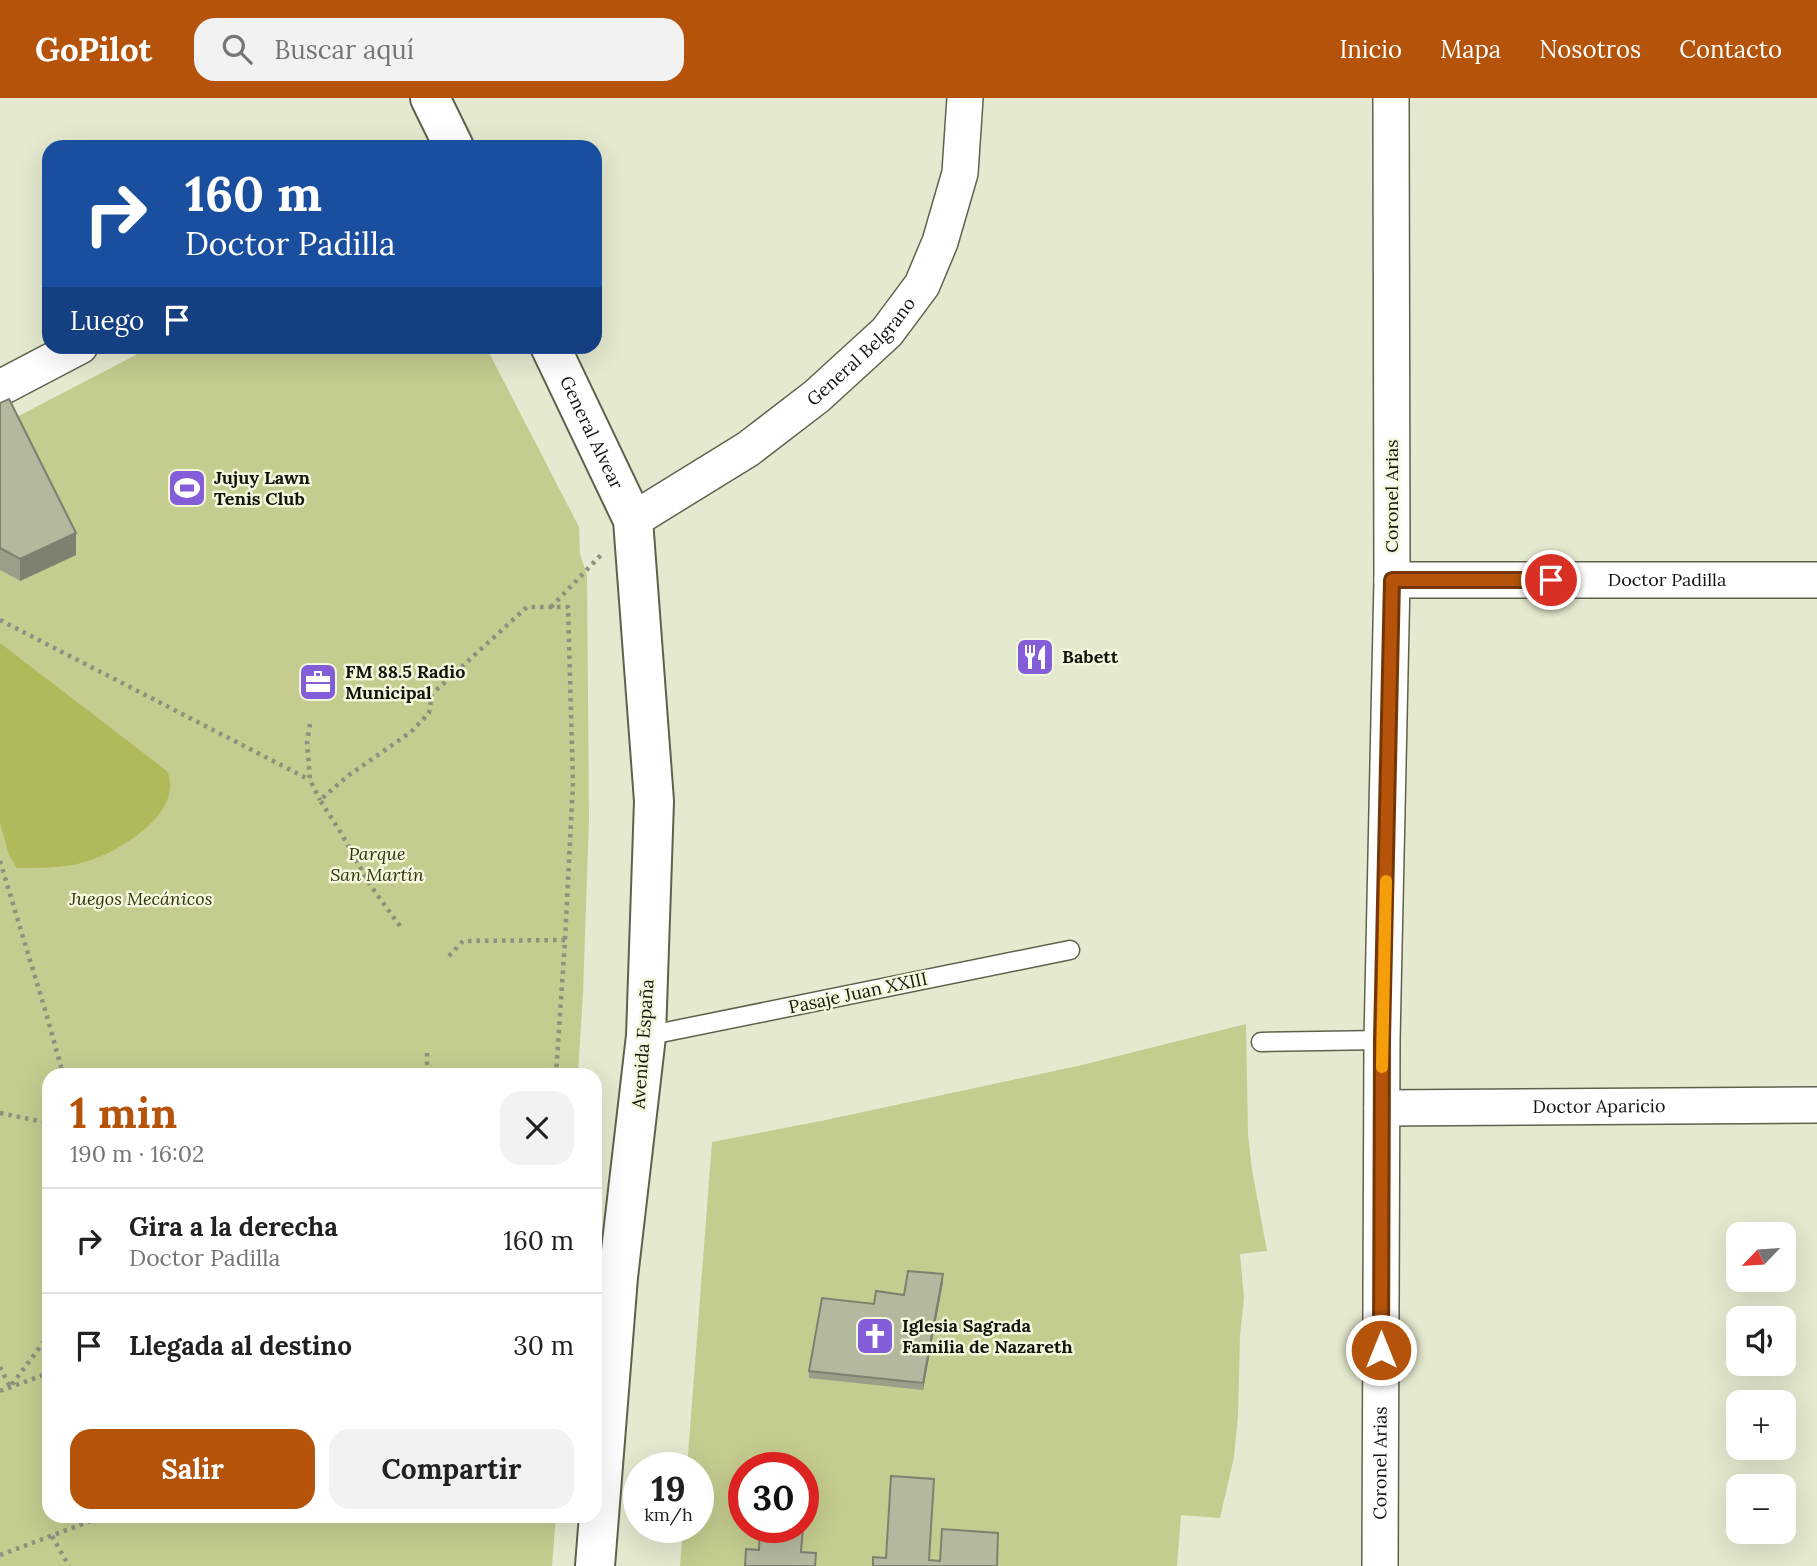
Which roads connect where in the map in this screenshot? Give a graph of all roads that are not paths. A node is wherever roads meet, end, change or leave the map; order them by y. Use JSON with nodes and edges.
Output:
{"nodes":[{"id":1,"x":430,"y":98,"type":"edge"},
{"id":2,"x":965,"y":98,"type":"edge"},
{"id":3,"x":1391,"y":98,"type":"edge"},
{"id":4,"x":451,"y":140,"type":"edge"},
{"id":5,"x":65,"y":354,"type":"edge"},
{"id":6,"x":554,"y":354,"type":"edge"},
{"id":7,"x":0,"y":388,"type":"edge"},
{"id":8,"x":633,"y":520,"type":"junction"},
{"id":9,"x":1392,"y":580,"type":"junction"},
{"id":10,"x":1817,"y":580,"type":"edge"},
{"id":11,"x":1070,"y":950,"type":"dead end"},
{"id":12,"x":646,"y":1036,"type":"junction"},
{"id":13,"x":1382,"y":1040,"type":"junction"},
{"id":14,"x":1261,"y":1042,"type":"dead end"},
{"id":15,"x":1817,"y":1105,"type":"edge"},
{"id":16,"x":1382,"y":1108,"type":"junction"},
{"id":17,"x":602,"y":1478,"type":"edge"},
{"id":18,"x":598,"y":1523,"type":"edge"},
{"id":19,"x":595,"y":1566,"type":"edge"},
{"id":20,"x":1380,"y":1566,"type":"edge"}],
"edges":[{"from":1,"to":4,"type":"street"},
{"from":2,"to":8,"type":"street","name":"General Belgrano"},
{"from":3,"to":9,"type":"street","name":"Coronel Arias"},
{"from":5,"to":7,"type":"street"},
{"from":6,"to":8,"type":"street","name":"General Alvear"},
{"from":8,"to":12,"type":"street","name":"Avenida España"},
{"from":9,"to":10,"type":"street","name":"Doctor Padilla"},
{"from":9,"to":13,"type":"street","name":"Coronel Arias"},
{"from":11,"to":12,"type":"lane","name":"Pasaje Juan XXIII"},
{"from":12,"to":17,"type":"street","name":"Avenida España"},
{"from":13,"to":14,"type":"lane"},
{"from":13,"to":16,"type":"street","name":"Coronel Arias"},
{"from":15,"to":16,"type":"street","name":"Doctor Aparicio"},
{"from":16,"to":20,"type":"street","name":"Coronel Arias"},
{"from":18,"to":19,"type":"street","name":"Avenida España"}]}
